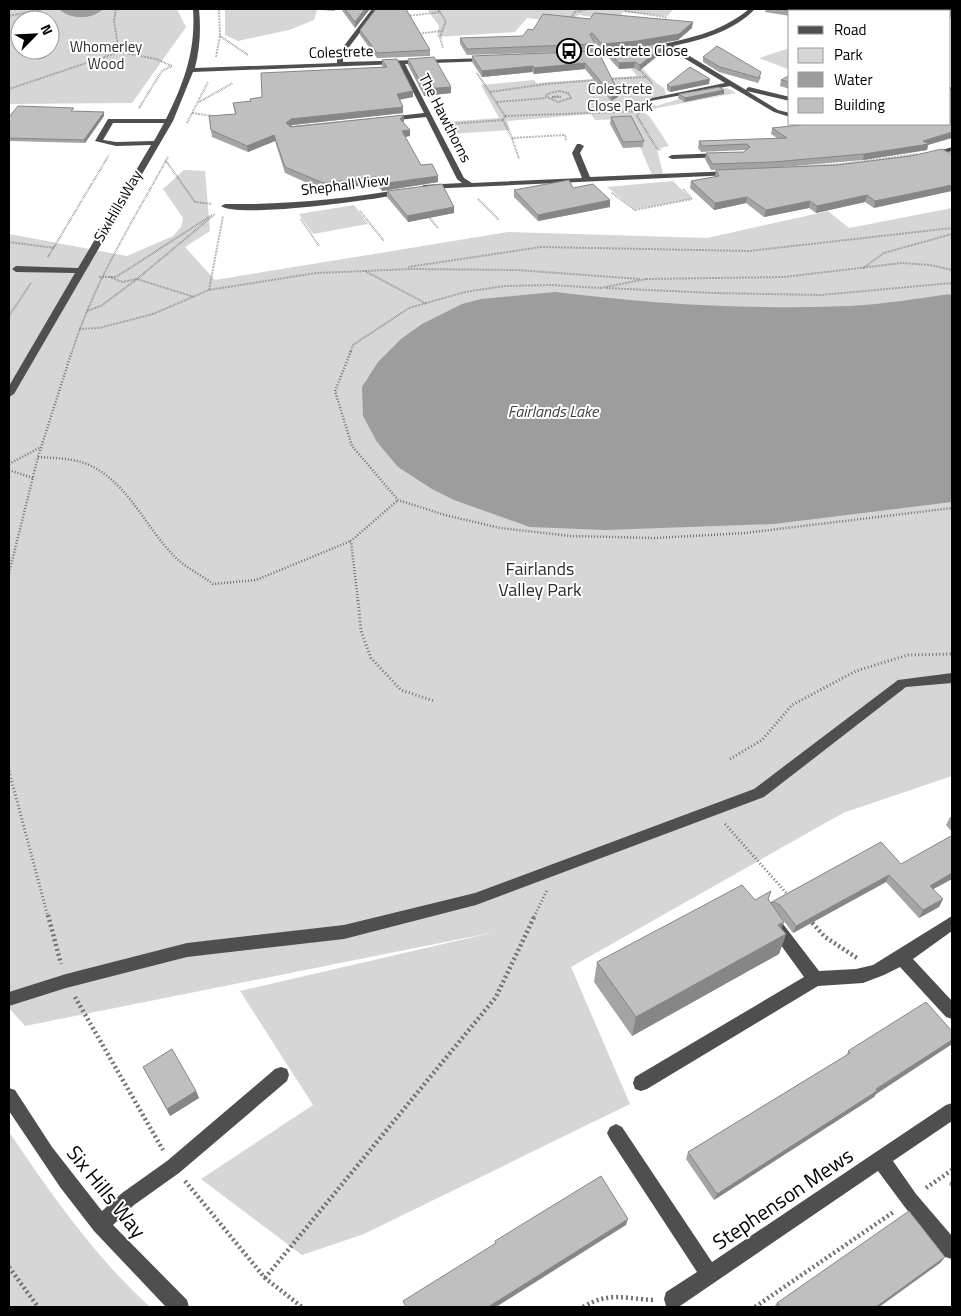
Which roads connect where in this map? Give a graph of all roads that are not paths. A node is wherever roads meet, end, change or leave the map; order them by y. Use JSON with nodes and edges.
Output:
{"nodes":[{"id":1,"x":196,"y":9,"type":"edge"},
{"id":2,"x":375,"y":9,"type":"edge"},
{"id":3,"x":752,"y":9,"type":"edge"},
{"id":4,"x":667,"y":45,"type":"junction"},
{"id":5,"x":641,"y":49,"type":"edge"},
{"id":6,"x":633,"y":50,"type":"edge"},
{"id":7,"x":574,"y":55,"type":"edge"},
{"id":8,"x":498,"y":58,"type":"edge"},
{"id":9,"x":401,"y":62,"type":"junction"},
{"id":10,"x":340,"y":64,"type":"junction"},
{"id":11,"x":192,"y":70,"type":"junction"},
{"id":12,"x":733,"y":85,"type":"junction"},
{"id":13,"x":788,"y":99,"type":"edge"},
{"id":14,"x":652,"y":100,"type":"dead end"},
{"id":15,"x":788,"y":114,"type":"edge"},
{"id":16,"x":427,"y":115,"type":"junction"},
{"id":17,"x":384,"y":120,"type":"edge"},
{"id":18,"x":168,"y":121,"type":"junction"},
{"id":19,"x":154,"y":143,"type":"junction"},
{"id":20,"x":580,"y":146,"type":"road end"},
{"id":21,"x":952,"y":149,"type":"edge"},
{"id":22,"x":734,"y":154,"type":"edge"},
{"id":23,"x":923,"y":154,"type":"edge"},
{"id":24,"x":736,"y":173,"type":"edge"},
{"id":25,"x":682,"y":176,"type":"junction"},
{"id":26,"x":588,"y":180,"type":"junction"},
{"id":27,"x":466,"y":185,"type":"junction"},
{"id":28,"x":225,"y":206,"type":"road end"},
{"id":29,"x":16,"y":269,"type":"dead end"},
{"id":30,"x":78,"y":273,"type":"junction"},
{"id":31,"x":9,"y":394,"type":"edge"},
{"id":32,"x":952,"y":678,"type":"edge"},
{"id":33,"x":770,"y":918,"type":"edge"},
{"id":34,"x":952,"y":923,"type":"edge"},
{"id":35,"x":901,"y":956,"type":"junction"},
{"id":36,"x":815,"y":979,"type":"junction"},
{"id":37,"x":9,"y":999,"type":"edge"},
{"id":38,"x":952,"y":1012,"type":"edge"},
{"id":39,"x":281,"y":1075,"type":"dead end"},
{"id":40,"x":641,"y":1083,"type":"dead end"},
{"id":41,"x":9,"y":1096,"type":"edge"},
{"id":42,"x":952,"y":1111,"type":"edge"},
{"id":43,"x":616,"y":1133,"type":"dead end"},
{"id":44,"x":881,"y":1160,"type":"junction"},
{"id":45,"x":100,"y":1225,"type":"junction"},
{"id":46,"x":952,"y":1250,"type":"edge"},
{"id":47,"x":710,"y":1275,"type":"junction"},
{"id":48,"x":673,"y":1299,"type":"road end"},
{"id":49,"x":180,"y":1307,"type":"edge"}],
"edges":[{"from":1,"to":11,"type":"street","name":"Six Hills Way"},
{"from":2,"to":10,"type":"street"},
{"from":3,"to":4,"type":"street"},
{"from":4,"to":5,"type":"street"},
{"from":4,"to":12,"type":"street"},
{"from":6,"to":7,"type":"street"},
{"from":8,"to":9,"type":"street","name":"Colestrete"},
{"from":9,"to":10,"type":"street","name":"Colestrete"},
{"from":9,"to":16,"type":"street","name":"The Hawthorns"},
{"from":10,"to":11,"type":"street","name":"Colestrete"},
{"from":11,"to":18,"type":"street","name":"Six Hills Way"},
{"from":12,"to":13,"type":"street"},
{"from":12,"to":14,"type":"street"},
{"from":12,"to":15,"type":"street"},
{"from":16,"to":17,"type":"street"},
{"from":16,"to":27,"type":"street","name":"The Hawthorns"},
{"from":18,"to":19,"type":"street","name":"Six Hills Way"},
{"from":18,"to":19,"type":"street"},
{"from":19,"to":30,"type":"street","name":"Six Hills Way"},
{"from":20,"to":26,"type":"street"},
{"from":21,"to":23,"type":"street"},
{"from":22,"to":25,"type":"street"},
{"from":24,"to":25,"type":"street","name":"Shephall View"},
{"from":25,"to":26,"type":"street","name":"Shephall View"},
{"from":26,"to":27,"type":"street","name":"Shephall View"},
{"from":27,"to":28,"type":"street","name":"Shephall View"},
{"from":29,"to":30,"type":"street"},
{"from":30,"to":31,"type":"street","name":"Six Hills Way"},
{"from":32,"to":37,"type":"street"},
{"from":33,"to":36,"type":"street"},
{"from":34,"to":35,"type":"street"},
{"from":35,"to":36,"type":"street"},
{"from":35,"to":38,"type":"street"},
{"from":36,"to":40,"type":"street"},
{"from":39,"to":45,"type":"street"},
{"from":41,"to":45,"type":"street","name":"Six Hills Way"},
{"from":42,"to":44,"type":"street","name":"Stephenson Mews"},
{"from":43,"to":47,"type":"street","name":"Stephenson Mews"},
{"from":44,"to":46,"type":"street"},
{"from":44,"to":47,"type":"street","name":"Stephenson Mews"},
{"from":45,"to":49,"type":"street","name":"Six Hills Way"},
{"from":47,"to":48,"type":"street","name":"Stephenson Mews"}]}
